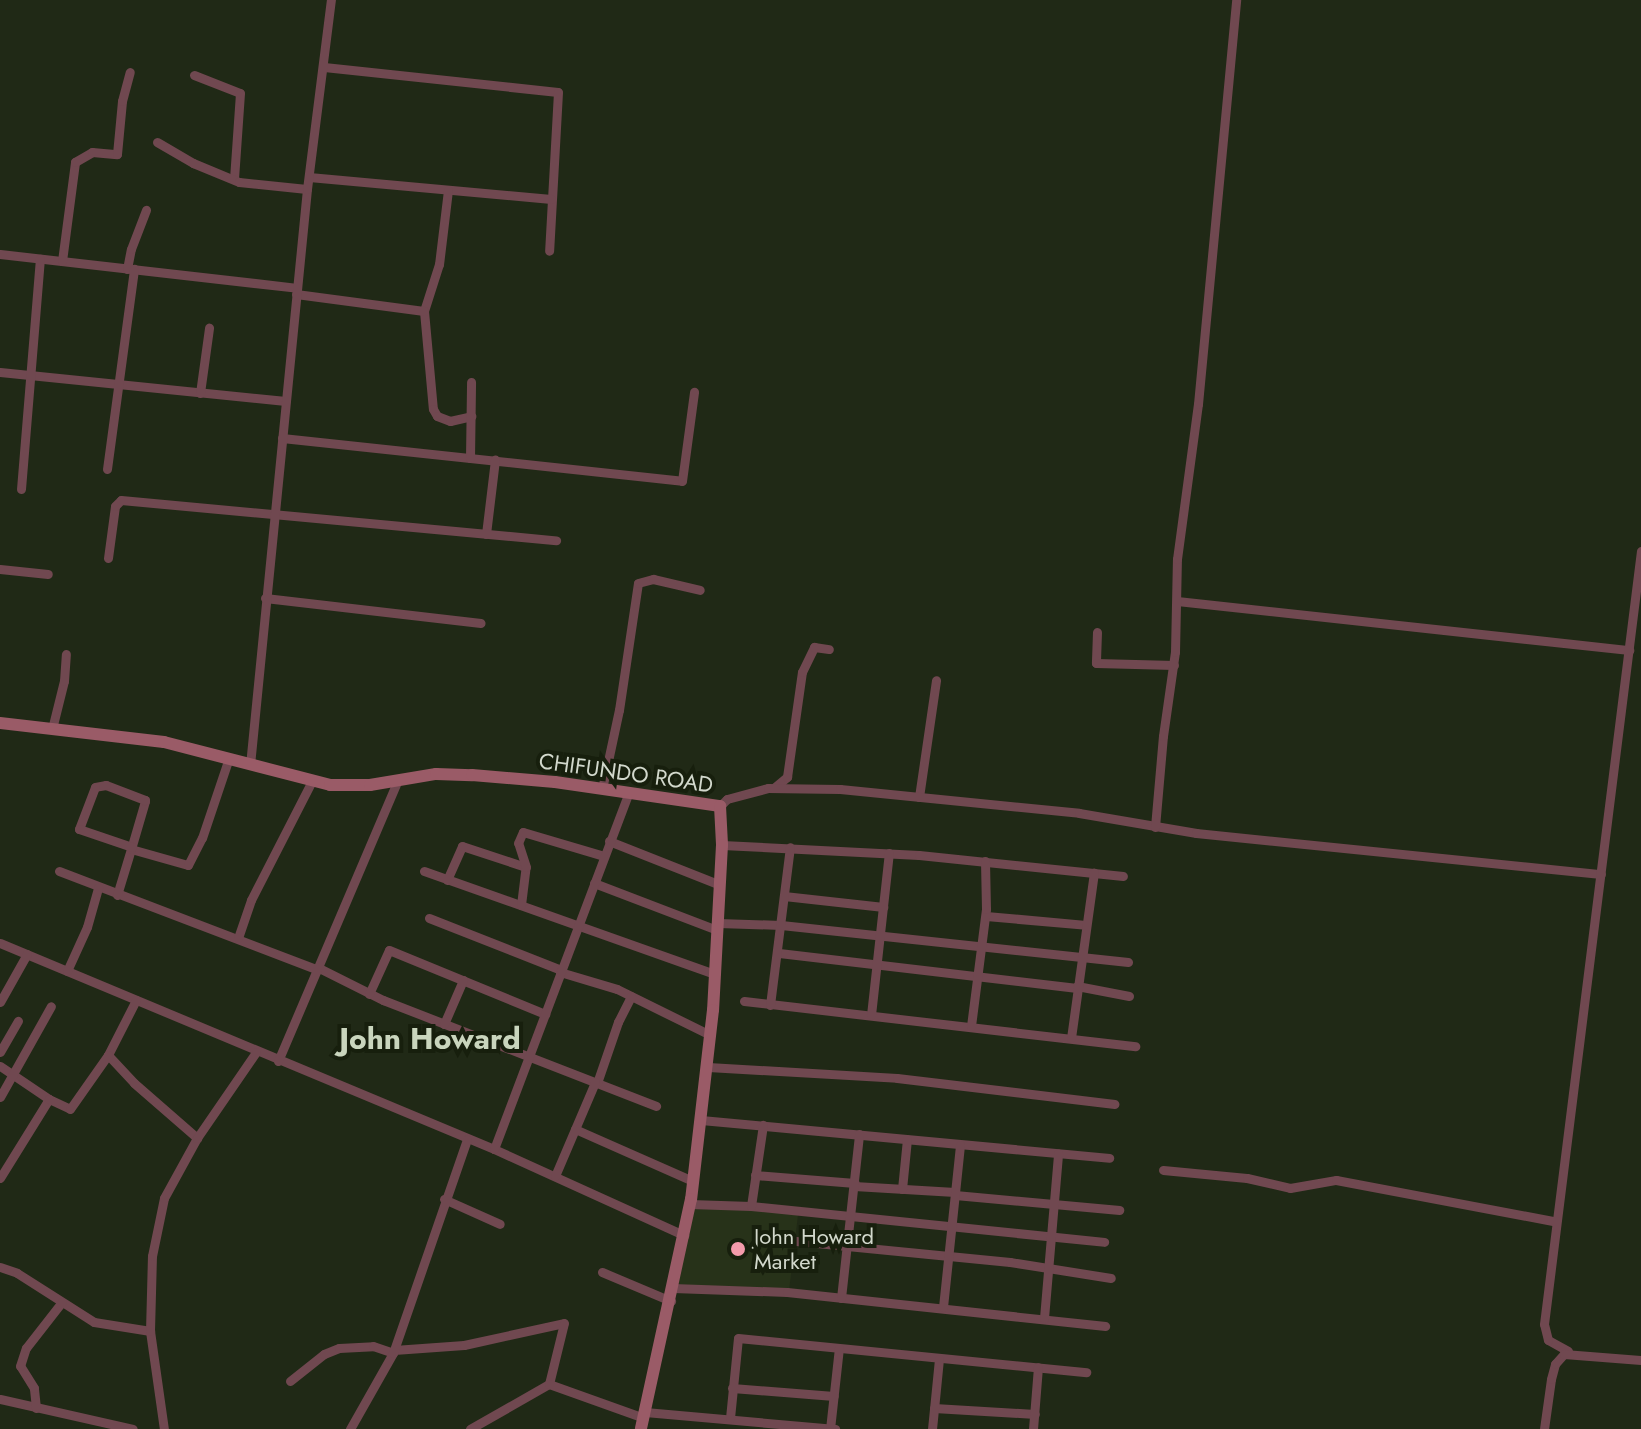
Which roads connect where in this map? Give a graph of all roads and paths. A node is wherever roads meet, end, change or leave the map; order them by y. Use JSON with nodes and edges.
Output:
{"nodes":[{"id":1,"x":331,"y":0,"type":"edge"},
{"id":2,"x":1236,"y":0,"type":"edge"},
{"id":3,"x":324,"y":67,"type":"junction"},
{"id":4,"x":130,"y":72,"type":"dead end"},
{"id":5,"x":194,"y":75,"type":"dead end"},
{"id":6,"x":157,"y":142,"type":"dead end"},
{"id":7,"x":309,"y":177,"type":"junction"},
{"id":8,"x":234,"y":179,"type":"junction"},
{"id":9,"x":307,"y":189,"type":"junction"},
{"id":10,"x":448,"y":190,"type":"junction"},
{"id":11,"x":551,"y":199,"type":"junction"},
{"id":12,"x":146,"y":210,"type":"dead end"},
{"id":13,"x":549,"y":251,"type":"dead end"},
{"id":14,"x":0,"y":254,"type":"edge"},
{"id":15,"x":40,"y":259,"type":"junction"},
{"id":16,"x":62,"y":261,"type":"junction"},
{"id":17,"x":131,"y":269,"type":"junction"},
{"id":18,"x":297,"y":291,"type":"junction"},
{"id":19,"x":424,"y":311,"type":"junction"},
{"id":20,"x":209,"y":328,"type":"dead end"},
{"id":21,"x":0,"y":372,"type":"edge"},
{"id":22,"x":30,"y":375,"type":"junction"},
{"id":23,"x":471,"y":382,"type":"dead end"},
{"id":24,"x":116,"y":383,"type":"junction"},
{"id":25,"x":694,"y":392,"type":"dead end"},
{"id":26,"x":200,"y":393,"type":"junction"},
{"id":27,"x":286,"y":401,"type":"junction"},
{"id":28,"x":471,"y":416,"type":"junction"},
{"id":29,"x":282,"y":438,"type":"junction"},
{"id":30,"x":470,"y":458,"type":"junction"},
{"id":31,"x":495,"y":460,"type":"junction"},
{"id":32,"x":107,"y":469,"type":"dead end"},
{"id":33,"x":21,"y":489,"type":"dead end"},
{"id":34,"x":274,"y":516,"type":"junction"},
{"id":35,"x":486,"y":534,"type":"junction"},
{"id":36,"x":556,"y":540,"type":"dead end"},
{"id":37,"x":1641,"y":551,"type":"edge"},
{"id":38,"x":108,"y":558,"type":"dead end"},
{"id":39,"x":0,"y":569,"type":"edge"},
{"id":40,"x":48,"y":574,"type":"dead end"},
{"id":41,"x":700,"y":590,"type":"dead end"},
{"id":42,"x":265,"y":598,"type":"junction"},
{"id":43,"x":1177,"y":601,"type":"junction"},
{"id":44,"x":481,"y":623,"type":"dead end"},
{"id":45,"x":1097,"y":632,"type":"dead end"},
{"id":46,"x":829,"y":649,"type":"dead end"},
{"id":47,"x":1629,"y":650,"type":"junction"},
{"id":48,"x":66,"y":654,"type":"dead end"},
{"id":49,"x":1174,"y":665,"type":"junction"},
{"id":50,"x":936,"y":680,"type":"dead end"},
{"id":51,"x":0,"y":723,"type":"edge"},
{"id":52,"x":52,"y":729,"type":"junction"},
{"id":53,"x":229,"y":758,"type":"junction"},
{"id":54,"x":250,"y":765,"type":"junction"},
{"id":55,"x":398,"y":779,"type":"junction"},
{"id":56,"x":312,"y":781,"type":"junction"},
{"id":57,"x":775,"y":788,"type":"junction"},
{"id":58,"x":602,"y":789,"type":"junction"},
{"id":59,"x":628,"y":794,"type":"junction"},
{"id":60,"x":919,"y":797,"type":"junction"},
{"id":61,"x":720,"y":806,"type":"junction"},
{"id":62,"x":1155,"y":827,"type":"junction"},
{"id":63,"x":609,"y":841,"type":"junction"},
{"id":64,"x":722,"y":845,"type":"junction"},
{"id":65,"x":790,"y":847,"type":"junction"},
{"id":66,"x":132,"y":848,"type":"junction"},
{"id":67,"x":889,"y":853,"type":"junction"},
{"id":68,"x":604,"y":856,"type":"junction"},
{"id":69,"x":985,"y":861,"type":"junction"},
{"id":70,"x":526,"y":867,"type":"junction"},
{"id":71,"x":59,"y":871,"type":"dead end"},
{"id":72,"x":424,"y":871,"type":"dead end"},
{"id":73,"x":1094,"y":873,"type":"junction"},
{"id":74,"x":1601,"y":874,"type":"junction"},
{"id":75,"x":1123,"y":876,"type":"dead end"},
{"id":76,"x":447,"y":880,"type":"junction"},
{"id":77,"x":594,"y":883,"type":"junction"},
{"id":78,"x":720,"y":885,"type":"junction"},
{"id":79,"x":98,"y":888,"type":"junction"},
{"id":80,"x":117,"y":895,"type":"junction"},
{"id":81,"x":784,"y":896,"type":"junction"},
{"id":82,"x":521,"y":905,"type":"junction"},
{"id":83,"x":883,"y":907,"type":"junction"},
{"id":84,"x":986,"y":916,"type":"junction"},
{"id":85,"x":429,"y":918,"type":"dead end"},
{"id":86,"x":578,"y":925,"type":"junction"},
{"id":87,"x":781,"y":925,"type":"junction"},
{"id":88,"x":1086,"y":925,"type":"junction"},
{"id":89,"x":717,"y":926,"type":"junction"},
{"id":90,"x":880,"y":936,"type":"junction"},
{"id":91,"x":238,"y":938,"type":"junction"},
{"id":92,"x":0,"y":943,"type":"edge"},
{"id":93,"x":982,"y":947,"type":"junction"},
{"id":94,"x":779,"y":953,"type":"junction"},
{"id":95,"x":27,"y":954,"type":"junction"},
{"id":96,"x":1081,"y":958,"type":"junction"},
{"id":97,"x":1128,"y":962,"type":"dead end"},
{"id":98,"x":877,"y":964,"type":"junction"},
{"id":99,"x":318,"y":969,"type":"junction"},
{"id":100,"x":67,"y":971,"type":"junction"},
{"id":101,"x":561,"y":971,"type":"junction"},
{"id":102,"x":715,"y":974,"type":"junction"},
{"id":103,"x":978,"y":976,"type":"junction"},
{"id":104,"x":463,"y":980,"type":"junction"},
{"id":105,"x":1077,"y":987,"type":"junction"},
{"id":106,"x":369,"y":994,"type":"junction"},
{"id":107,"x":631,"y":996,"type":"junction"},
{"id":108,"x":1129,"y":996,"type":"dead end"},
{"id":109,"x":136,"y":1000,"type":"junction"},
{"id":110,"x":744,"y":1001,"type":"dead end"},
{"id":111,"x":0,"y":1002,"type":"edge"},
{"id":112,"x":770,"y":1005,"type":"junction"},
{"id":113,"x":51,"y":1006,"type":"dead end"},
{"id":114,"x":545,"y":1014,"type":"junction"},
{"id":115,"x":871,"y":1015,"type":"junction"},
{"id":116,"x":18,"y":1021,"type":"dead end"},
{"id":117,"x":444,"y":1024,"type":"junction"},
{"id":118,"x":971,"y":1026,"type":"junction"},
{"id":119,"x":710,"y":1035,"type":"junction"},
{"id":120,"x":1071,"y":1038,"type":"junction"},
{"id":121,"x":1135,"y":1046,"type":"dead end"},
{"id":122,"x":0,"y":1052,"type":"edge"},
{"id":123,"x":256,"y":1052,"type":"junction"},
{"id":124,"x":108,"y":1055,"type":"junction"},
{"id":125,"x":529,"y":1056,"type":"junction"},
{"id":126,"x":278,"y":1061,"type":"junction"},
{"id":127,"x":0,"y":1066,"type":"edge"},
{"id":128,"x":708,"y":1067,"type":"junction"},
{"id":129,"x":15,"y":1074,"type":"junction"},
{"id":130,"x":596,"y":1083,"type":"junction"},
{"id":131,"x":0,"y":1097,"type":"edge"},
{"id":132,"x":49,"y":1099,"type":"junction"},
{"id":133,"x":1114,"y":1104,"type":"dead end"},
{"id":134,"x":656,"y":1106,"type":"dead end"},
{"id":135,"x":701,"y":1120,"type":"junction"},
{"id":136,"x":763,"y":1125,"type":"junction"},
{"id":137,"x":575,"y":1129,"type":"junction"},
{"id":138,"x":859,"y":1134,"type":"junction"},
{"id":139,"x":197,"y":1138,"type":"junction"},
{"id":140,"x":467,"y":1139,"type":"junction"},
{"id":141,"x":907,"y":1139,"type":"junction"},
{"id":142,"x":960,"y":1145,"type":"junction"},
{"id":143,"x":494,"y":1149,"type":"junction"},
{"id":144,"x":1058,"y":1154,"type":"junction"},
{"id":145,"x":1109,"y":1158,"type":"dead end"},
{"id":146,"x":1163,"y":1170,"type":"dead end"},
{"id":147,"x":755,"y":1175,"type":"junction"},
{"id":148,"x":555,"y":1176,"type":"junction"},
{"id":149,"x":0,"y":1178,"type":"edge"},
{"id":150,"x":693,"y":1181,"type":"junction"},
{"id":151,"x":854,"y":1185,"type":"junction"},
{"id":152,"x":902,"y":1189,"type":"junction"},
{"id":153,"x":955,"y":1193,"type":"junction"},
{"id":154,"x":444,"y":1199,"type":"junction"},
{"id":155,"x":1054,"y":1203,"type":"junction"},
{"id":156,"x":690,"y":1204,"type":"junction"},
{"id":157,"x":751,"y":1206,"type":"junction"},
{"id":158,"x":1119,"y":1210,"type":"dead end"},
{"id":159,"x":852,"y":1217,"type":"junction"},
{"id":160,"x":1554,"y":1221,"type":"junction"},
{"id":161,"x":500,"y":1224,"type":"dead end"},
{"id":162,"x":952,"y":1227,"type":"junction"},
{"id":163,"x":684,"y":1235,"type":"junction"},
{"id":164,"x":1052,"y":1236,"type":"junction"},
{"id":165,"x":796,"y":1241,"type":"dead end"},
{"id":166,"x":1104,"y":1242,"type":"dead end"},
{"id":167,"x":848,"y":1247,"type":"junction"},
{"id":168,"x":949,"y":1256,"type":"junction"},
{"id":169,"x":0,"y":1267,"type":"edge"},
{"id":170,"x":1049,"y":1268,"type":"junction"},
{"id":171,"x":602,"y":1272,"type":"dead end"},
{"id":172,"x":1111,"y":1278,"type":"dead end"},
{"id":173,"x":672,"y":1294,"type":"junction"},
{"id":174,"x":841,"y":1298,"type":"junction"},
{"id":175,"x":62,"y":1302,"type":"junction"},
{"id":176,"x":943,"y":1307,"type":"junction"},
{"id":177,"x":1044,"y":1318,"type":"junction"},
{"id":178,"x":1105,"y":1326,"type":"dead end"},
{"id":179,"x":150,"y":1331,"type":"junction"},
{"id":180,"x":839,"y":1348,"type":"junction"},
{"id":181,"x":393,"y":1351,"type":"junction"},
{"id":182,"x":1568,"y":1351,"type":"junction"},
{"id":183,"x":939,"y":1359,"type":"junction"},
{"id":184,"x":1641,"y":1360,"type":"edge"},
{"id":185,"x":1038,"y":1367,"type":"junction"},
{"id":186,"x":1086,"y":1372,"type":"dead end"},
{"id":187,"x":290,"y":1381,"type":"dead end"},
{"id":188,"x":549,"y":1384,"type":"junction"},
{"id":189,"x":732,"y":1388,"type":"junction"},
{"id":190,"x":834,"y":1396,"type":"junction"},
{"id":191,"x":0,"y":1399,"type":"edge"},
{"id":192,"x":36,"y":1408,"type":"junction"},
{"id":193,"x":934,"y":1408,"type":"junction"},
{"id":194,"x":1035,"y":1414,"type":"junction"},
{"id":195,"x":68,"y":1415,"type":"junction"},
{"id":196,"x":728,"y":1418,"type":"junction"},
{"id":197,"x":643,"y":1420,"type":"edge"},
{"id":198,"x":65,"y":1429,"type":"edge"},
{"id":199,"x":133,"y":1429,"type":"edge"},
{"id":200,"x":164,"y":1429,"type":"edge"},
{"id":201,"x":350,"y":1429,"type":"edge"},
{"id":202,"x":470,"y":1429,"type":"edge"},
{"id":203,"x":725,"y":1429,"type":"edge"},
{"id":204,"x":832,"y":1429,"type":"edge"},
{"id":205,"x":932,"y":1429,"type":"edge"},
{"id":206,"x":1033,"y":1429,"type":"edge"},
{"id":207,"x":1544,"y":1429,"type":"edge"}],
"edges":[{"from":1,"to":3,"type":"street"},
{"from":2,"to":43,"type":"street"},
{"from":3,"to":7,"type":"street"},
{"from":3,"to":11,"type":"street"},
{"from":4,"to":16,"type":"street"},
{"from":5,"to":8,"type":"street"},
{"from":6,"to":8,"type":"street"},
{"from":7,"to":9,"type":"street"},
{"from":7,"to":10,"type":"street"},
{"from":8,"to":9,"type":"street"},
{"from":9,"to":18,"type":"street"},
{"from":10,"to":11,"type":"street"},
{"from":10,"to":19,"type":"street"},
{"from":11,"to":13,"type":"street"},
{"from":12,"to":17,"type":"street"},
{"from":14,"to":15,"type":"street"},
{"from":15,"to":16,"type":"street"},
{"from":15,"to":22,"type":"street"},
{"from":16,"to":17,"type":"street"},
{"from":17,"to":18,"type":"street"},
{"from":17,"to":24,"type":"street"},
{"from":18,"to":19,"type":"street"},
{"from":18,"to":27,"type":"street"},
{"from":19,"to":28,"type":"street"},
{"from":20,"to":26,"type":"street"},
{"from":21,"to":22,"type":"street"},
{"from":22,"to":24,"type":"street"},
{"from":22,"to":33,"type":"street"},
{"from":23,"to":28,"type":"street"},
{"from":24,"to":26,"type":"street"},
{"from":24,"to":32,"type":"street"},
{"from":25,"to":31,"type":"street"},
{"from":26,"to":27,"type":"street"},
{"from":27,"to":29,"type":"street"},
{"from":28,"to":30,"type":"street"},
{"from":29,"to":30,"type":"street"},
{"from":29,"to":34,"type":"street"},
{"from":30,"to":31,"type":"street"},
{"from":31,"to":35,"type":"street"},
{"from":34,"to":35,"type":"street"},
{"from":34,"to":38,"type":"street"},
{"from":34,"to":42,"type":"street"},
{"from":35,"to":36,"type":"street"},
{"from":37,"to":47,"type":"street"},
{"from":39,"to":40,"type":"street"},
{"from":41,"to":58,"type":"street"},
{"from":42,"to":44,"type":"street"},
{"from":42,"to":54,"type":"street"},
{"from":43,"to":47,"type":"street"},
{"from":43,"to":49,"type":"street"},
{"from":45,"to":49,"type":"street"},
{"from":46,"to":57,"type":"street"},
{"from":47,"to":74,"type":"street"},
{"from":48,"to":52,"type":"street"},
{"from":49,"to":62,"type":"street"},
{"from":50,"to":60,"type":"street"},
{"from":51,"to":52,"type":"street","name":"CHIFUNDO ROAD"},
{"from":52,"to":53,"type":"street","name":"CHIFUNDO ROAD"},
{"from":53,"to":54,"type":"street","name":"CHIFUNDO ROAD"},
{"from":53,"to":66,"type":"street"},
{"from":54,"to":56,"type":"street","name":"CHIFUNDO ROAD"},
{"from":55,"to":56,"type":"street","name":"CHIFUNDO ROAD"},
{"from":55,"to":58,"type":"street","name":"CHIFUNDO ROAD"},
{"from":55,"to":99,"type":"street"},
{"from":56,"to":91,"type":"street"},
{"from":57,"to":60,"type":"street"},
{"from":57,"to":61,"type":"street"},
{"from":58,"to":59,"type":"street","name":"CHIFUNDO ROAD"},
{"from":59,"to":61,"type":"street","name":"CHIFUNDO ROAD"},
{"from":59,"to":63,"type":"street"},
{"from":60,"to":62,"type":"street"},
{"from":61,"to":64,"type":"street","name":"CHIFUNDO ROAD"},
{"from":62,"to":74,"type":"street"},
{"from":63,"to":68,"type":"street"},
{"from":63,"to":78,"type":"street"},
{"from":64,"to":65,"type":"street"},
{"from":64,"to":78,"type":"street","name":"CHIFUNDO ROAD"},
{"from":65,"to":67,"type":"street"},
{"from":65,"to":81,"type":"street"},
{"from":66,"to":66,"type":"street"},
{"from":66,"to":80,"type":"street"},
{"from":67,"to":69,"type":"street"},
{"from":67,"to":83,"type":"street"},
{"from":68,"to":70,"type":"street"},
{"from":68,"to":77,"type":"street"},
{"from":69,"to":73,"type":"street"},
{"from":69,"to":84,"type":"street"},
{"from":70,"to":76,"type":"street"},
{"from":70,"to":82,"type":"street"},
{"from":71,"to":79,"type":"street"},
{"from":72,"to":76,"type":"street"},
{"from":73,"to":75,"type":"street"},
{"from":73,"to":88,"type":"street"},
{"from":74,"to":160,"type":"street"},
{"from":76,"to":82,"type":"street"},
{"from":77,"to":86,"type":"street"},
{"from":77,"to":89,"type":"street"},
{"from":78,"to":89,"type":"street","name":"CHIFUNDO ROAD"},
{"from":79,"to":80,"type":"street"},
{"from":79,"to":100,"type":"street"},
{"from":80,"to":91,"type":"street"},
{"from":81,"to":83,"type":"street"},
{"from":81,"to":87,"type":"street"},
{"from":82,"to":86,"type":"street"},
{"from":83,"to":90,"type":"street"},
{"from":84,"to":88,"type":"street"},
{"from":84,"to":93,"type":"street"},
{"from":85,"to":101,"type":"street"},
{"from":86,"to":101,"type":"street"},
{"from":86,"to":102,"type":"street"},
{"from":87,"to":89,"type":"street"},
{"from":87,"to":90,"type":"street"},
{"from":87,"to":94,"type":"street"},
{"from":88,"to":96,"type":"street"},
{"from":89,"to":102,"type":"street","name":"CHIFUNDO ROAD"},
{"from":90,"to":93,"type":"street"},
{"from":90,"to":98,"type":"street"},
{"from":91,"to":99,"type":"street"},
{"from":92,"to":95,"type":"street"},
{"from":93,"to":96,"type":"street"},
{"from":93,"to":103,"type":"street"},
{"from":94,"to":98,"type":"street"},
{"from":94,"to":112,"type":"street"},
{"from":95,"to":100,"type":"street"},
{"from":95,"to":111,"type":"street"},
{"from":96,"to":97,"type":"street"},
{"from":96,"to":105,"type":"street"},
{"from":98,"to":103,"type":"street"},
{"from":98,"to":115,"type":"street"},
{"from":99,"to":106,"type":"street"},
{"from":99,"to":126,"type":"street"},
{"from":100,"to":109,"type":"street"},
{"from":101,"to":107,"type":"street"},
{"from":101,"to":114,"type":"street"},
{"from":102,"to":119,"type":"street","name":"CHIFUNDO ROAD"},
{"from":103,"to":105,"type":"street"},
{"from":103,"to":118,"type":"street"},
{"from":104,"to":106,"type":"street"},
{"from":104,"to":114,"type":"street"},
{"from":104,"to":117,"type":"street"},
{"from":105,"to":108,"type":"street"},
{"from":105,"to":120,"type":"street"},
{"from":106,"to":117,"type":"street"},
{"from":107,"to":119,"type":"street"},
{"from":107,"to":130,"type":"street"},
{"from":109,"to":123,"type":"street"},
{"from":109,"to":124,"type":"street"},
{"from":110,"to":112,"type":"street"},
{"from":112,"to":115,"type":"street"},
{"from":113,"to":129,"type":"street"},
{"from":114,"to":125,"type":"street"},
{"from":115,"to":118,"type":"street"},
{"from":116,"to":122,"type":"street"},
{"from":117,"to":125,"type":"street"},
{"from":118,"to":120,"type":"street"},
{"from":119,"to":128,"type":"street","name":"CHIFUNDO ROAD"},
{"from":120,"to":121,"type":"street"},
{"from":123,"to":126,"type":"street"},
{"from":123,"to":139,"type":"street"},
{"from":124,"to":132,"type":"street"},
{"from":124,"to":139,"type":"street"},
{"from":125,"to":130,"type":"street"},
{"from":125,"to":143,"type":"street"},
{"from":126,"to":140,"type":"street"},
{"from":127,"to":129,"type":"street"},
{"from":128,"to":133,"type":"street"},
{"from":128,"to":135,"type":"street","name":"CHIFUNDO ROAD"},
{"from":129,"to":131,"type":"street"},
{"from":129,"to":132,"type":"street"},
{"from":130,"to":134,"type":"street"},
{"from":130,"to":137,"type":"street"},
{"from":132,"to":149,"type":"street"},
{"from":135,"to":136,"type":"street"},
{"from":135,"to":150,"type":"street","name":"CHIFUNDO ROAD"},
{"from":136,"to":138,"type":"street"},
{"from":136,"to":147,"type":"street"},
{"from":137,"to":148,"type":"street"},
{"from":137,"to":150,"type":"street"},
{"from":138,"to":141,"type":"street"},
{"from":138,"to":151,"type":"street"},
{"from":139,"to":179,"type":"street"},
{"from":140,"to":143,"type":"street"},
{"from":140,"to":154,"type":"street"},
{"from":141,"to":142,"type":"street"},
{"from":141,"to":152,"type":"street"},
{"from":142,"to":144,"type":"street"},
{"from":142,"to":153,"type":"street"},
{"from":143,"to":148,"type":"street"},
{"from":144,"to":145,"type":"street"},
{"from":144,"to":155,"type":"street"},
{"from":146,"to":160,"type":"street"},
{"from":147,"to":151,"type":"street"},
{"from":147,"to":157,"type":"street"},
{"from":148,"to":163,"type":"street"},
{"from":150,"to":156,"type":"street","name":"CHIFUNDO ROAD"},
{"from":151,"to":152,"type":"street"},
{"from":151,"to":159,"type":"street"},
{"from":152,"to":153,"type":"street"},
{"from":153,"to":155,"type":"street"},
{"from":153,"to":162,"type":"street"},
{"from":154,"to":161,"type":"street"},
{"from":154,"to":181,"type":"street"},
{"from":155,"to":158,"type":"street"},
{"from":155,"to":164,"type":"street"},
{"from":156,"to":157,"type":"street"},
{"from":156,"to":163,"type":"street","name":"CHIFUNDO ROAD"},
{"from":157,"to":159,"type":"street"},
{"from":159,"to":162,"type":"street"},
{"from":159,"to":167,"type":"street"},
{"from":160,"to":182,"type":"street"},
{"from":162,"to":164,"type":"street"},
{"from":162,"to":168,"type":"street"},
{"from":163,"to":173,"type":"street","name":"CHIFUNDO ROAD"},
{"from":164,"to":166,"type":"street"},
{"from":164,"to":170,"type":"street"},
{"from":165,"to":167,"type":"street"},
{"from":167,"to":168,"type":"street"},
{"from":167,"to":174,"type":"street"},
{"from":168,"to":170,"type":"street"},
{"from":168,"to":176,"type":"street"},
{"from":169,"to":175,"type":"street"},
{"from":170,"to":172,"type":"street"},
{"from":170,"to":177,"type":"street"},
{"from":171,"to":173,"type":"street"},
{"from":173,"to":174,"type":"street"},
{"from":173,"to":197,"type":"street","name":"CHIFUNDO ROAD"},
{"from":174,"to":176,"type":"street"},
{"from":175,"to":179,"type":"street"},
{"from":175,"to":192,"type":"street"},
{"from":176,"to":177,"type":"street"},
{"from":177,"to":178,"type":"street"},
{"from":179,"to":200,"type":"street"},
{"from":180,"to":183,"type":"street"},
{"from":180,"to":189,"type":"street"},
{"from":180,"to":190,"type":"street"},
{"from":181,"to":187,"type":"street"},
{"from":181,"to":188,"type":"street"},
{"from":181,"to":201,"type":"street"},
{"from":182,"to":184,"type":"street"},
{"from":182,"to":207,"type":"street"},
{"from":183,"to":185,"type":"street"},
{"from":183,"to":193,"type":"street"},
{"from":185,"to":186,"type":"street"},
{"from":185,"to":194,"type":"street"},
{"from":188,"to":197,"type":"street"},
{"from":188,"to":202,"type":"street"},
{"from":189,"to":190,"type":"street"},
{"from":189,"to":196,"type":"street"},
{"from":190,"to":204,"type":"street"},
{"from":191,"to":192,"type":"street"},
{"from":192,"to":195,"type":"street"},
{"from":193,"to":194,"type":"street"},
{"from":193,"to":205,"type":"street"},
{"from":194,"to":206,"type":"street"},
{"from":195,"to":198,"type":"street"},
{"from":195,"to":199,"type":"street"},
{"from":196,"to":197,"type":"street"},
{"from":196,"to":203,"type":"street"},
{"from":196,"to":204,"type":"street"}]}
